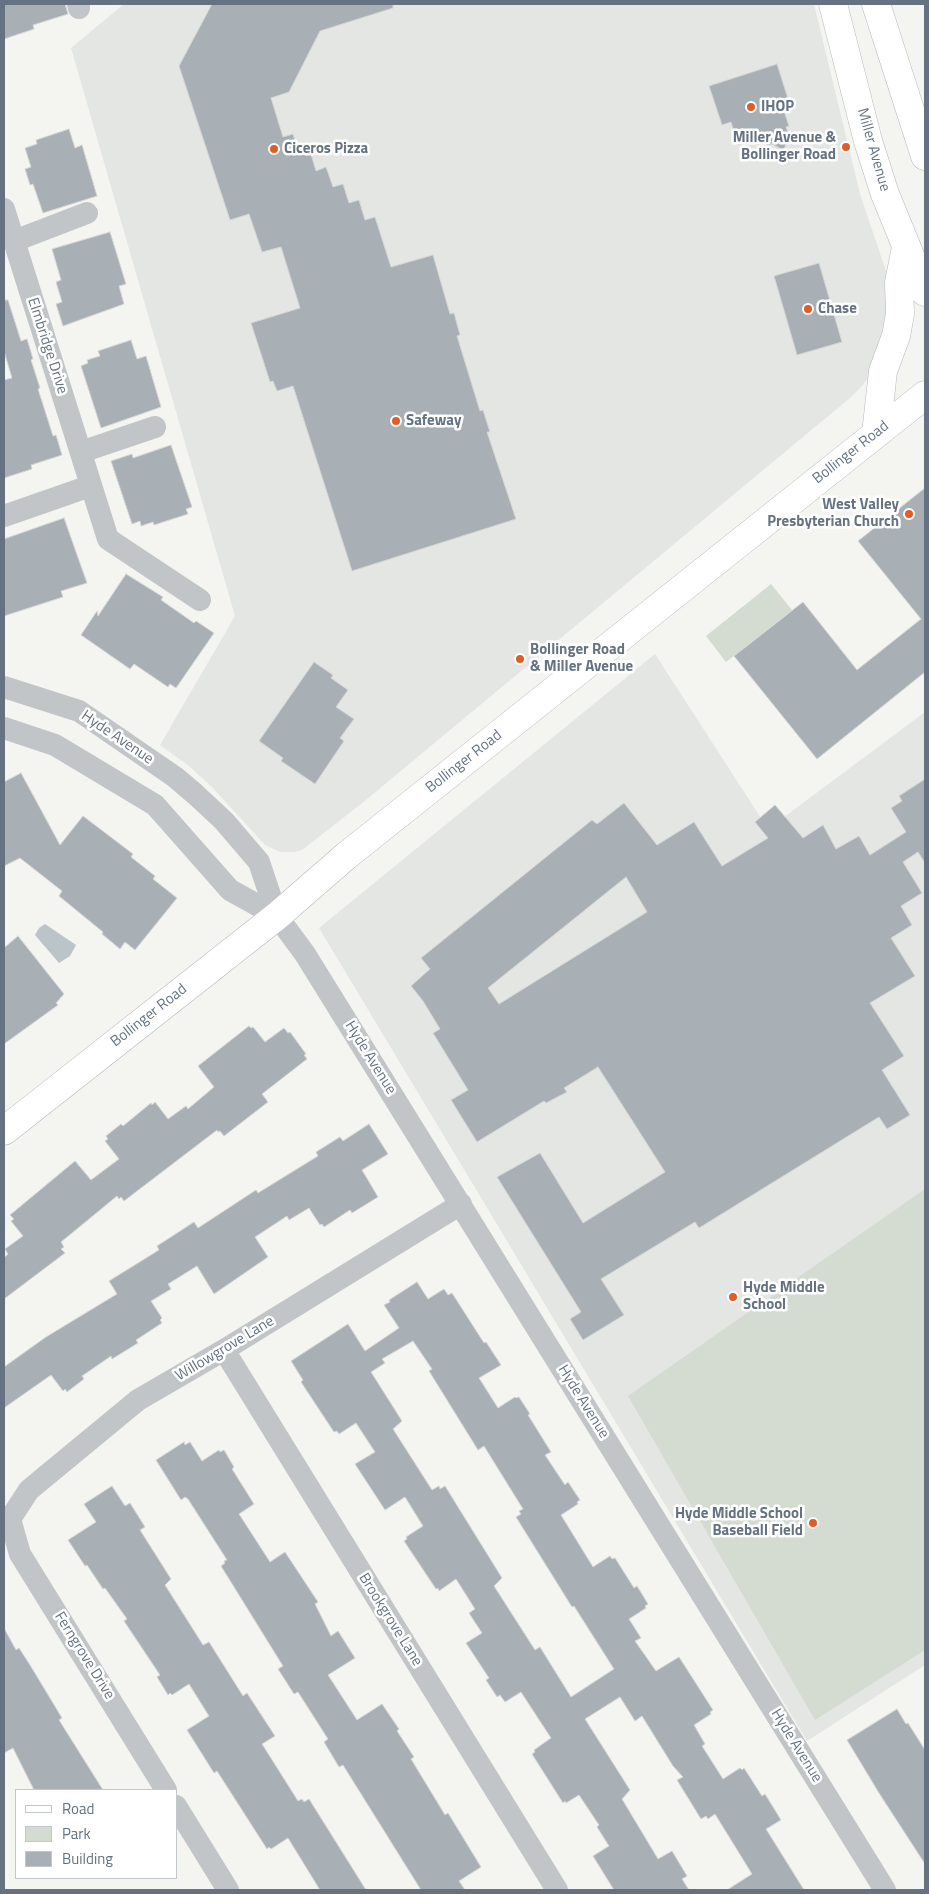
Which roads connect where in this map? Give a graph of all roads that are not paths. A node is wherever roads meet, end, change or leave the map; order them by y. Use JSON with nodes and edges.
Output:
{"nodes":[{"id":1,"x":833,"y":4,"type":"edge"},
{"id":2,"x":881,"y":5,"type":"edge"},
{"id":3,"x":925,"y":156,"type":"edge"},
{"id":4,"x":4,"y":209,"type":"edge"},
{"id":5,"x":87,"y":214,"type":"dead end"},
{"id":6,"x":14,"y":240,"type":"junction"},
{"id":7,"x":906,"y":247,"type":"junction"},
{"id":8,"x":925,"y":292,"type":"edge"},
{"id":9,"x":925,"y":395,"type":"edge"},
{"id":10,"x":155,"y":427,"type":"dead end"},
{"id":11,"x":876,"y":434,"type":"junction"},
{"id":12,"x":81,"y":452,"type":"junction"},
{"id":13,"x":90,"y":486,"type":"junction"},
{"id":14,"x":4,"y":516,"type":"edge"},
{"id":15,"x":200,"y":600,"type":"dead end"},
{"id":16,"x":4,"y":687,"type":"edge"},
{"id":17,"x":4,"y":728,"type":"edge"},
{"id":18,"x":277,"y":916,"type":"junction"},
{"id":19,"x":4,"y":1131,"type":"edge"},
{"id":20,"x":461,"y":1204,"type":"junction"},
{"id":21,"x":224,"y":1350,"type":"junction"},
{"id":22,"x":10,"y":1519,"type":"joint"},
{"id":23,"x":165,"y":1789,"type":"edge"},
{"id":24,"x":178,"y":1809,"type":"edge"},
{"id":25,"x":228,"y":1890,"type":"edge"},
{"id":26,"x":557,"y":1890,"type":"edge"},
{"id":27,"x":885,"y":1890,"type":"edge"}],
"edges":[{"from":1,"to":7,"type":"main road","name":"Miller Avenue"},
{"from":2,"to":3,"type":"main road"},
{"from":4,"to":6,"type":"street","name":"Elmbridge Drive"},
{"from":5,"to":6,"type":"street"},
{"from":6,"to":12,"type":"street","name":"Elmbridge Drive"},
{"from":7,"to":8,"type":"main road","name":"Miller Avenue"},
{"from":7,"to":11,"type":"main road"},
{"from":9,"to":11,"type":"main road","name":"Bollinger Road"},
{"from":10,"to":12,"type":"street"},
{"from":11,"to":18,"type":"main road","name":"Bollinger Road"},
{"from":12,"to":13,"type":"street","name":"Elmbridge Drive"},
{"from":13,"to":14,"type":"street"},
{"from":13,"to":15,"type":"street","name":"Elmbridge Drive"},
{"from":16,"to":18,"type":"street","name":"Hyde Avenue"},
{"from":17,"to":18,"type":"street","name":"Hyde Avenue"},
{"from":18,"to":19,"type":"main road","name":"Bollinger Road"},
{"from":18,"to":20,"type":"street","name":"Hyde Avenue"},
{"from":20,"to":21,"type":"street","name":"Willowgrove Lane"},
{"from":20,"to":27,"type":"street","name":"Hyde Avenue"},
{"from":21,"to":22,"type":"street","name":"Willowgrove Lane"},
{"from":21,"to":26,"type":"street","name":"Brookgrove Lane"},
{"from":22,"to":23,"type":"street","name":"Ferngrove Drive"},
{"from":24,"to":25,"type":"street"}]}
